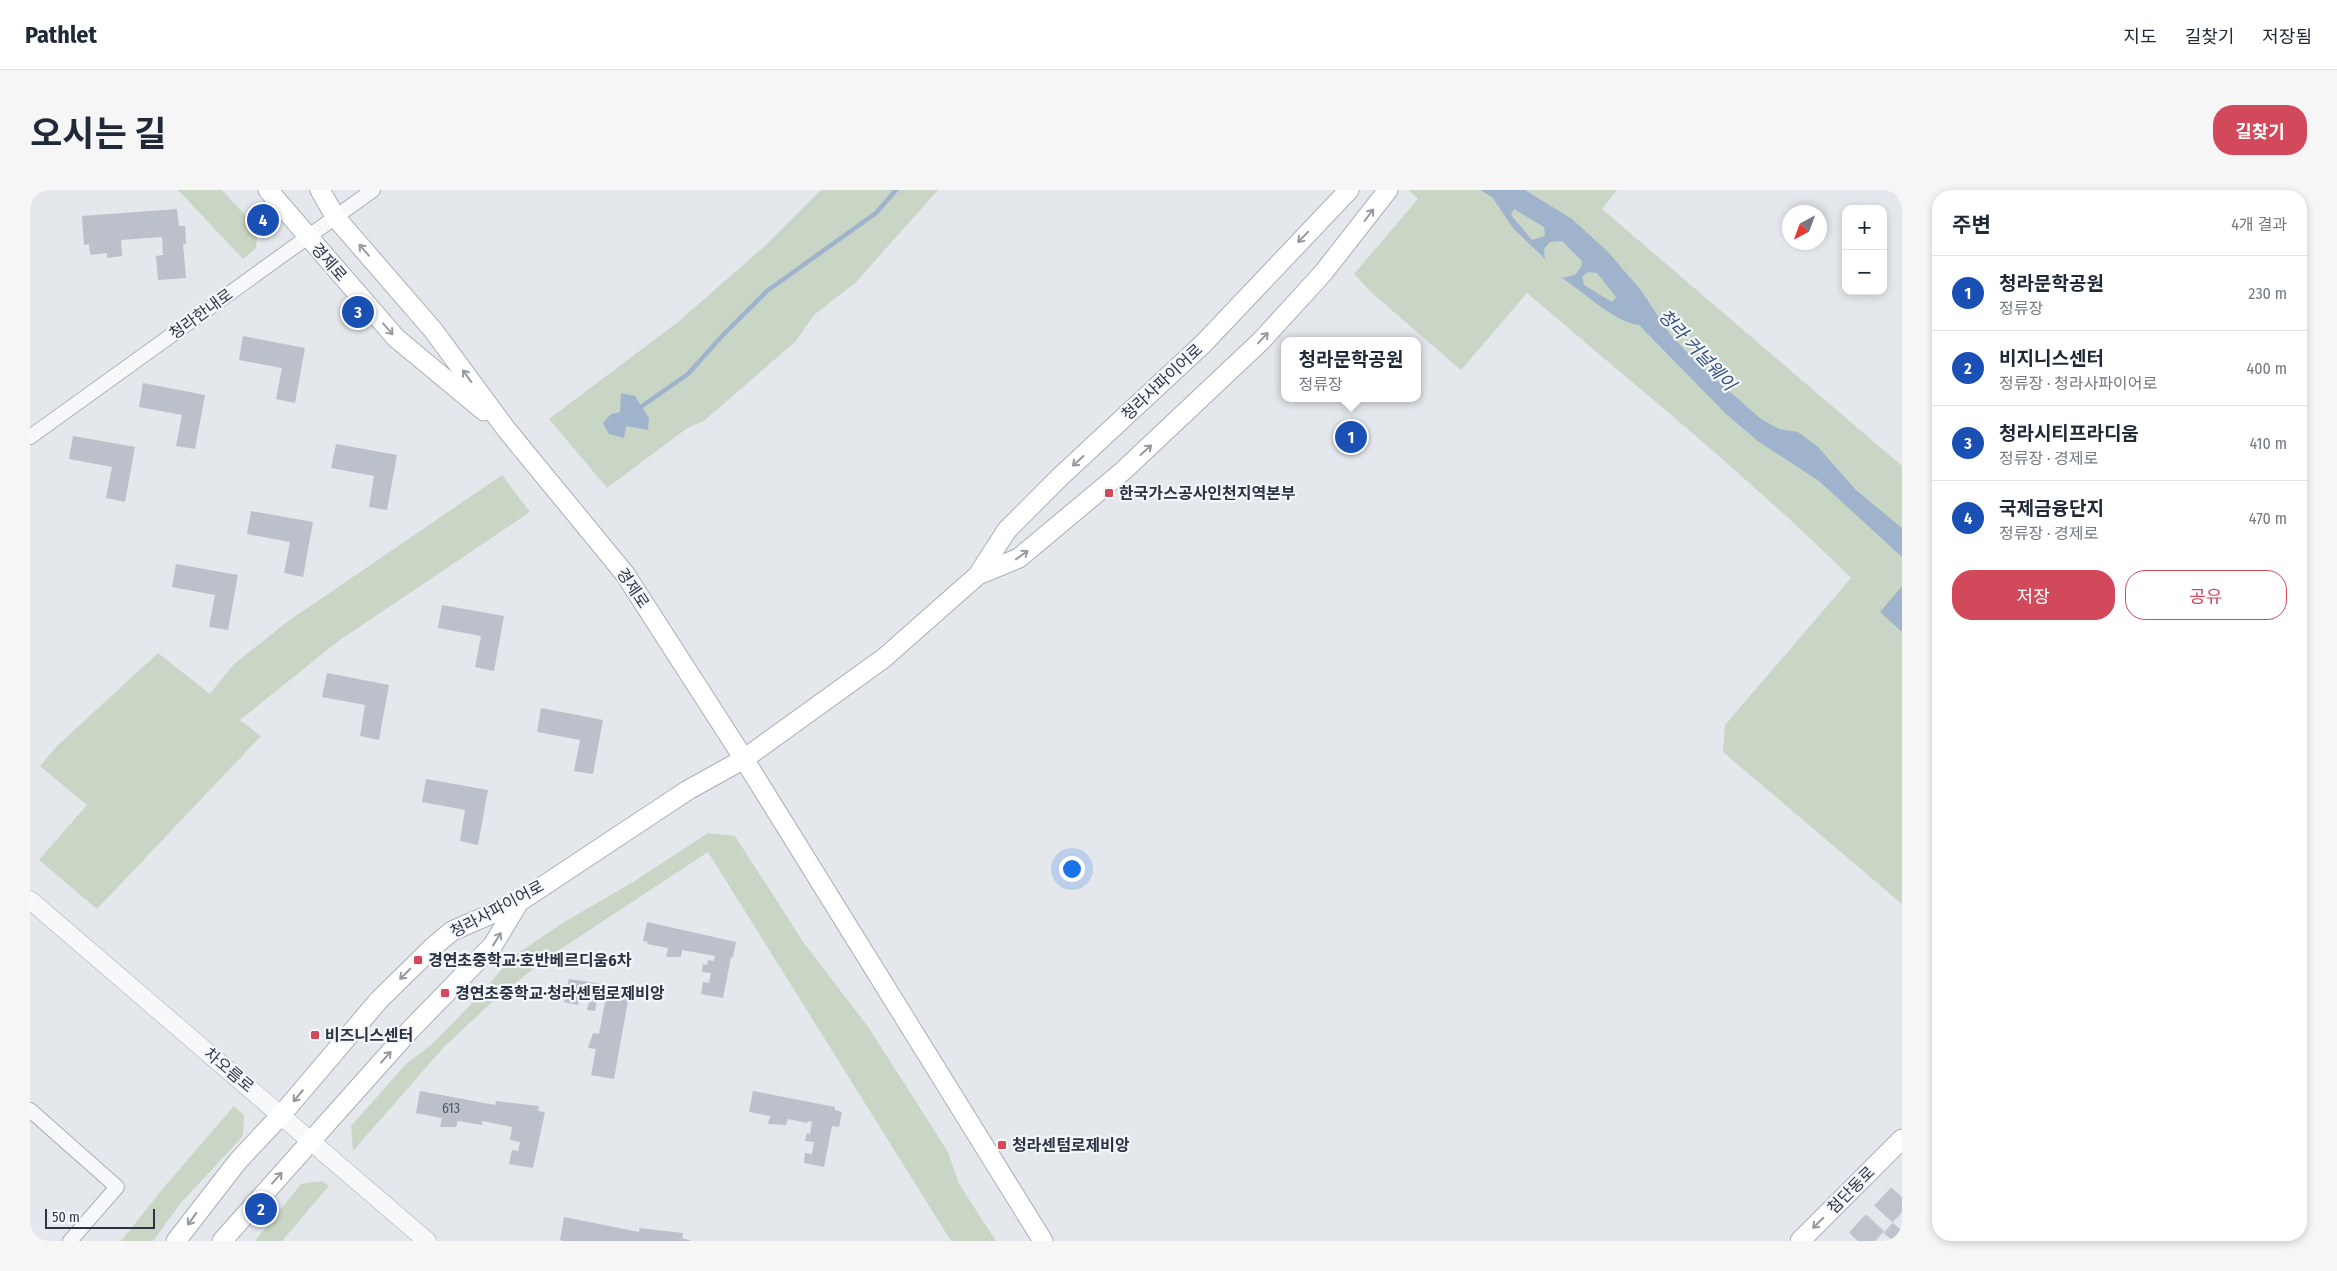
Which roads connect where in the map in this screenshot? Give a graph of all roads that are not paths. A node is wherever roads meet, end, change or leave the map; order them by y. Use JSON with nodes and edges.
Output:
{"nodes":[{"id":1,"x":320,"y":190,"type":"edge"},
{"id":2,"x":372,"y":190,"type":"edge"},
{"id":3,"x":1349,"y":190,"type":"edge"},
{"id":4,"x":1387,"y":192,"type":"edge"},
{"id":5,"x":270,"y":193,"type":"edge"},
{"id":6,"x":336,"y":218,"type":"junction"},
{"id":7,"x":307,"y":238,"type":"junction"},
{"id":8,"x":506,"y":429,"type":"junction"},
{"id":9,"x":30,"y":437,"type":"edge"},
{"id":10,"x":978,"y":575,"type":"junction"},
{"id":11,"x":744,"y":759,"type":"junction"},
{"id":12,"x":30,"y":900,"type":"edge"},
{"id":13,"x":519,"y":902,"type":"junction"},
{"id":14,"x":30,"y":1110,"type":"edge"},
{"id":15,"x":282,"y":1114,"type":"junction"},
{"id":16,"x":1902,"y":1139,"type":"edge"},
{"id":17,"x":311,"y":1141,"type":"junction"},
{"id":18,"x":70,"y":1241,"type":"edge"},
{"id":19,"x":176,"y":1241,"type":"edge"},
{"id":20,"x":222,"y":1241,"type":"edge"},
{"id":21,"x":427,"y":1241,"type":"edge"},
{"id":22,"x":1043,"y":1241,"type":"edge"},
{"id":23,"x":1800,"y":1241,"type":"edge"}],
"edges":[{"from":1,"to":6,"type":"main road","name":"경제로"},
{"from":2,"to":6,"type":"street","name":"청라한내로"},
{"from":3,"to":10,"type":"main road","name":"청라사파이어로","one_way":true},
{"from":10,"to":4,"type":"main road","one_way":true},
{"from":5,"to":7,"type":"main road","name":"경제로"},
{"from":6,"to":7,"type":"street","name":"청라한내로"},
{"from":8,"to":6,"type":"main road","name":"경제로","one_way":true},
{"from":7,"to":8,"type":"main road","name":"경제로","one_way":true},
{"from":7,"to":9,"type":"street","name":"청라한내로"},
{"from":8,"to":11,"type":"main road","name":"경제로"},
{"from":10,"to":11,"type":"main road","name":"청라사파이어로"},
{"from":11,"to":13,"type":"main road","name":"청라사파이어로"},
{"from":11,"to":22,"type":"main road","name":"경제로"},
{"from":12,"to":15,"type":"street","name":"차오름로"},
{"from":13,"to":15,"type":"main road","name":"청라사파이어로","one_way":true},
{"from":17,"to":13,"type":"main road","one_way":true},
{"from":14,"to":18,"type":"street"},
{"from":15,"to":17,"type":"street","name":"차오름로"},
{"from":15,"to":19,"type":"main road","name":"청라사파이어로","one_way":true},
{"from":16,"to":23,"type":"main road","name":"첨단동로","one_way":true},
{"from":20,"to":17,"type":"main road","one_way":true},
{"from":17,"to":21,"type":"street","name":"차오름로"}]}
